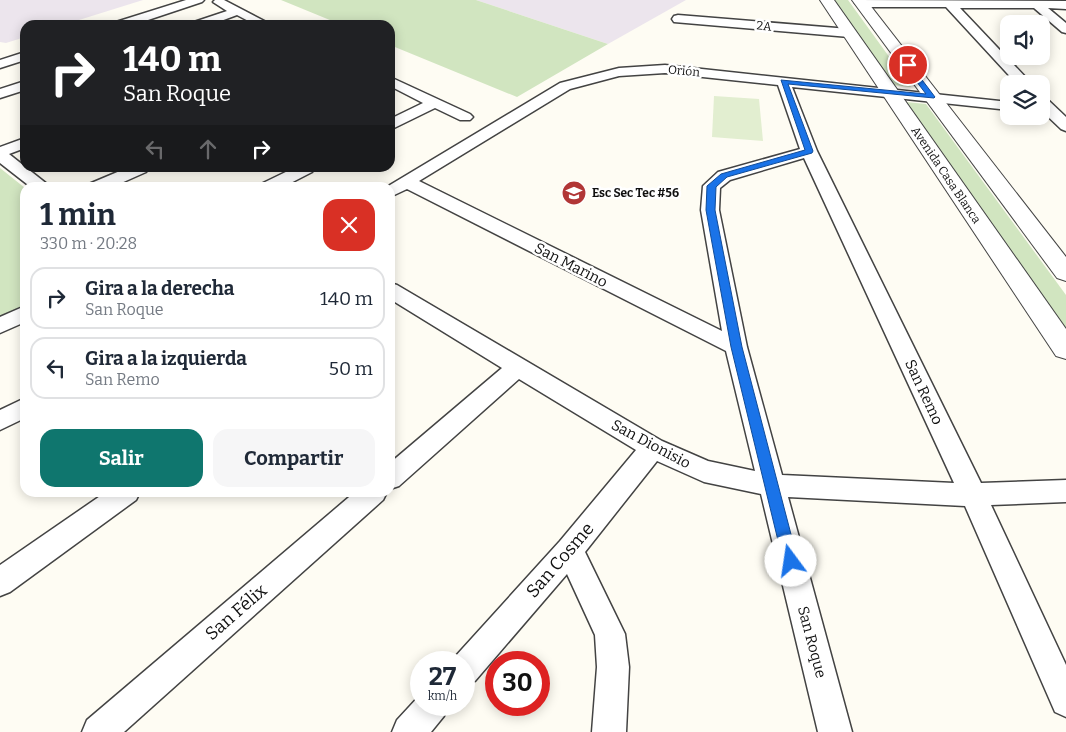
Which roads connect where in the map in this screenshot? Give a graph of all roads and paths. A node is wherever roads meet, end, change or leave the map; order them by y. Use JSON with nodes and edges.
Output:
{"nodes":[{"id":1,"x":198,"y":0,"type":"edge"},
{"id":2,"x":827,"y":0,"type":"edge"},
{"id":3,"x":860,"y":1,"type":"edge"},
{"id":4,"x":219,"y":2,"type":"dead end"},
{"id":5,"x":948,"y":2,"type":"edge"},
{"id":6,"x":1034,"y":2,"type":"edge"},
{"id":7,"x":1066,"y":5,"type":"edge"},
{"id":8,"x":238,"y":11,"type":"junction"},
{"id":9,"x":678,"y":19,"type":"dead end"},
{"id":10,"x":136,"y":20,"type":"edge"},
{"id":11,"x":212,"y":20,"type":"edge"},
{"id":12,"x":256,"y":20,"type":"edge"},
{"id":13,"x":1066,"y":29,"type":"edge"},
{"id":14,"x":849,"y":33,"type":"junction"},
{"id":15,"x":20,"y":58,"type":"edge"},
{"id":16,"x":0,"y":64,"type":"edge"},
{"id":17,"x":1017,"y":75,"type":"edge"},
{"id":18,"x":783,"y":81,"type":"junction"},
{"id":19,"x":395,"y":84,"type":"edge"},
{"id":20,"x":20,"y":87,"type":"edge"},
{"id":21,"x":890,"y":92,"type":"junction"},
{"id":22,"x":0,"y":94,"type":"edge"},
{"id":23,"x":931,"y":97,"type":"junction"},
{"id":24,"x":434,"y":102,"type":"junction"},
{"id":25,"x":1000,"y":105,"type":"edge"},
{"id":26,"x":1050,"y":109,"type":"edge"},
{"id":27,"x":465,"y":117,"type":"dead end"},
{"id":28,"x":395,"y":122,"type":"edge"},
{"id":29,"x":1066,"y":126,"type":"edge"},
{"id":30,"x":20,"y":145,"type":"edge"},
{"id":31,"x":809,"y":151,"type":"junction"},
{"id":32,"x":0,"y":154,"type":"edge"},
{"id":33,"x":20,"y":169,"type":"edge"},
{"id":34,"x":23,"y":172,"type":"edge"},
{"id":35,"x":131,"y":172,"type":"edge"},
{"id":36,"x":298,"y":172,"type":"edge"},
{"id":37,"x":36,"y":182,"type":"edge"},
{"id":38,"x":108,"y":182,"type":"edge"},
{"id":39,"x":279,"y":182,"type":"edge"},
{"id":40,"x":407,"y":182,"type":"junction"},
{"id":41,"x":395,"y":189,"type":"edge"},
{"id":42,"x":1066,"y":273,"type":"edge"},
{"id":43,"x":395,"y":299,"type":"edge"},
{"id":44,"x":20,"y":316,"type":"edge"},
{"id":45,"x":0,"y":326,"type":"edge"},
{"id":46,"x":736,"y":347,"type":"junction"},
{"id":47,"x":1066,"y":349,"type":"edge"},
{"id":48,"x":518,"y":366,"type":"junction"},
{"id":49,"x":20,"y":410,"type":"edge"},
{"id":50,"x":0,"y":421,"type":"edge"},
{"id":51,"x":653,"y":448,"type":"junction"},
{"id":52,"x":395,"y":474,"type":"edge"},
{"id":53,"x":771,"y":485,"type":"junction"},
{"id":54,"x":1066,"y":491,"type":"edge"},
{"id":55,"x":973,"y":495,"type":"junction"},
{"id":56,"x":120,"y":497,"type":"edge"},
{"id":57,"x":368,"y":497,"type":"edge"},
{"id":58,"x":570,"y":550,"type":"junction"},
{"id":59,"x":0,"y":582,"type":"edge"},
{"id":60,"x":475,"y":658,"type":"edge"},
{"id":61,"x":1066,"y":701,"type":"edge"},
{"id":62,"x":423,"y":716,"type":"edge"},
{"id":63,"x":99,"y":732,"type":"edge"},
{"id":64,"x":409,"y":732,"type":"edge"},
{"id":65,"x":609,"y":732,"type":"edge"},
{"id":66,"x":835,"y":732,"type":"edge"}],
"edges":[{"from":1,"to":10,"type":"street"},
{"from":2,"to":14,"type":"street","name":"Avenida Casa Blanca"},
{"from":3,"to":5,"type":"street"},
{"from":3,"to":23,"type":"street"},
{"from":4,"to":8,"type":"street"},
{"from":5,"to":6,"type":"street"},
{"from":5,"to":17,"type":"street"},
{"from":6,"to":7,"type":"street"},
{"from":6,"to":13,"type":"street"},
{"from":8,"to":11,"type":"street"},
{"from":8,"to":12,"type":"street"},
{"from":9,"to":14,"type":"street","name":"2A"},
{"from":14,"to":21,"type":"street","name":"Avenida Casa Blanca"},
{"from":15,"to":16,"type":"street"},
{"from":18,"to":21,"type":"street","name":"Orión"},
{"from":18,"to":31,"type":"street","name":"San Remo"},
{"from":18,"to":40,"type":"street","name":"Orión"},
{"from":19,"to":24,"type":"street"},
{"from":20,"to":22,"type":"street"},
{"from":21,"to":23,"type":"street","name":"Orión"},
{"from":21,"to":47,"type":"street","name":"Avenida Casa Blanca"},
{"from":23,"to":25,"type":"street","name":"Orión"},
{"from":23,"to":42,"type":"street"},
{"from":24,"to":27,"type":"street"},
{"from":24,"to":28,"type":"street"},
{"from":26,"to":29,"type":"street"},
{"from":30,"to":32,"type":"street"},
{"from":31,"to":46,"type":"street","name":"San Roque"},
{"from":31,"to":55,"type":"street","name":"San Remo"},
{"from":32,"to":33,"type":"street"},
{"from":34,"to":37,"type":"street"},
{"from":35,"to":38,"type":"street"},
{"from":36,"to":39,"type":"street"},
{"from":40,"to":41,"type":"street","name":"Orión"},
{"from":40,"to":46,"type":"street","name":"San Marino"},
{"from":43,"to":48,"type":"street","name":"San Dionisio"},
{"from":44,"to":45,"type":"street"},
{"from":46,"to":53,"type":"street","name":"San Roque"},
{"from":48,"to":51,"type":"street","name":"San Dionisio"},
{"from":48,"to":52,"type":"street"},
{"from":49,"to":50,"type":"street"},
{"from":51,"to":53,"type":"street","name":"San Dionisio"},
{"from":51,"to":58,"type":"street","name":"San Cosme"},
{"from":53,"to":55,"type":"street","name":"San Dionisio"},
{"from":53,"to":66,"type":"street","name":"San Roque"},
{"from":54,"to":55,"type":"street","name":"San Dionisio"},
{"from":55,"to":61,"type":"street","name":"San Remo"},
{"from":56,"to":59,"type":"street"},
{"from":57,"to":63,"type":"street","name":"San Félix"},
{"from":58,"to":60,"type":"street","name":"San Cosme"},
{"from":58,"to":65,"type":"street"},
{"from":62,"to":64,"type":"street"}]}
